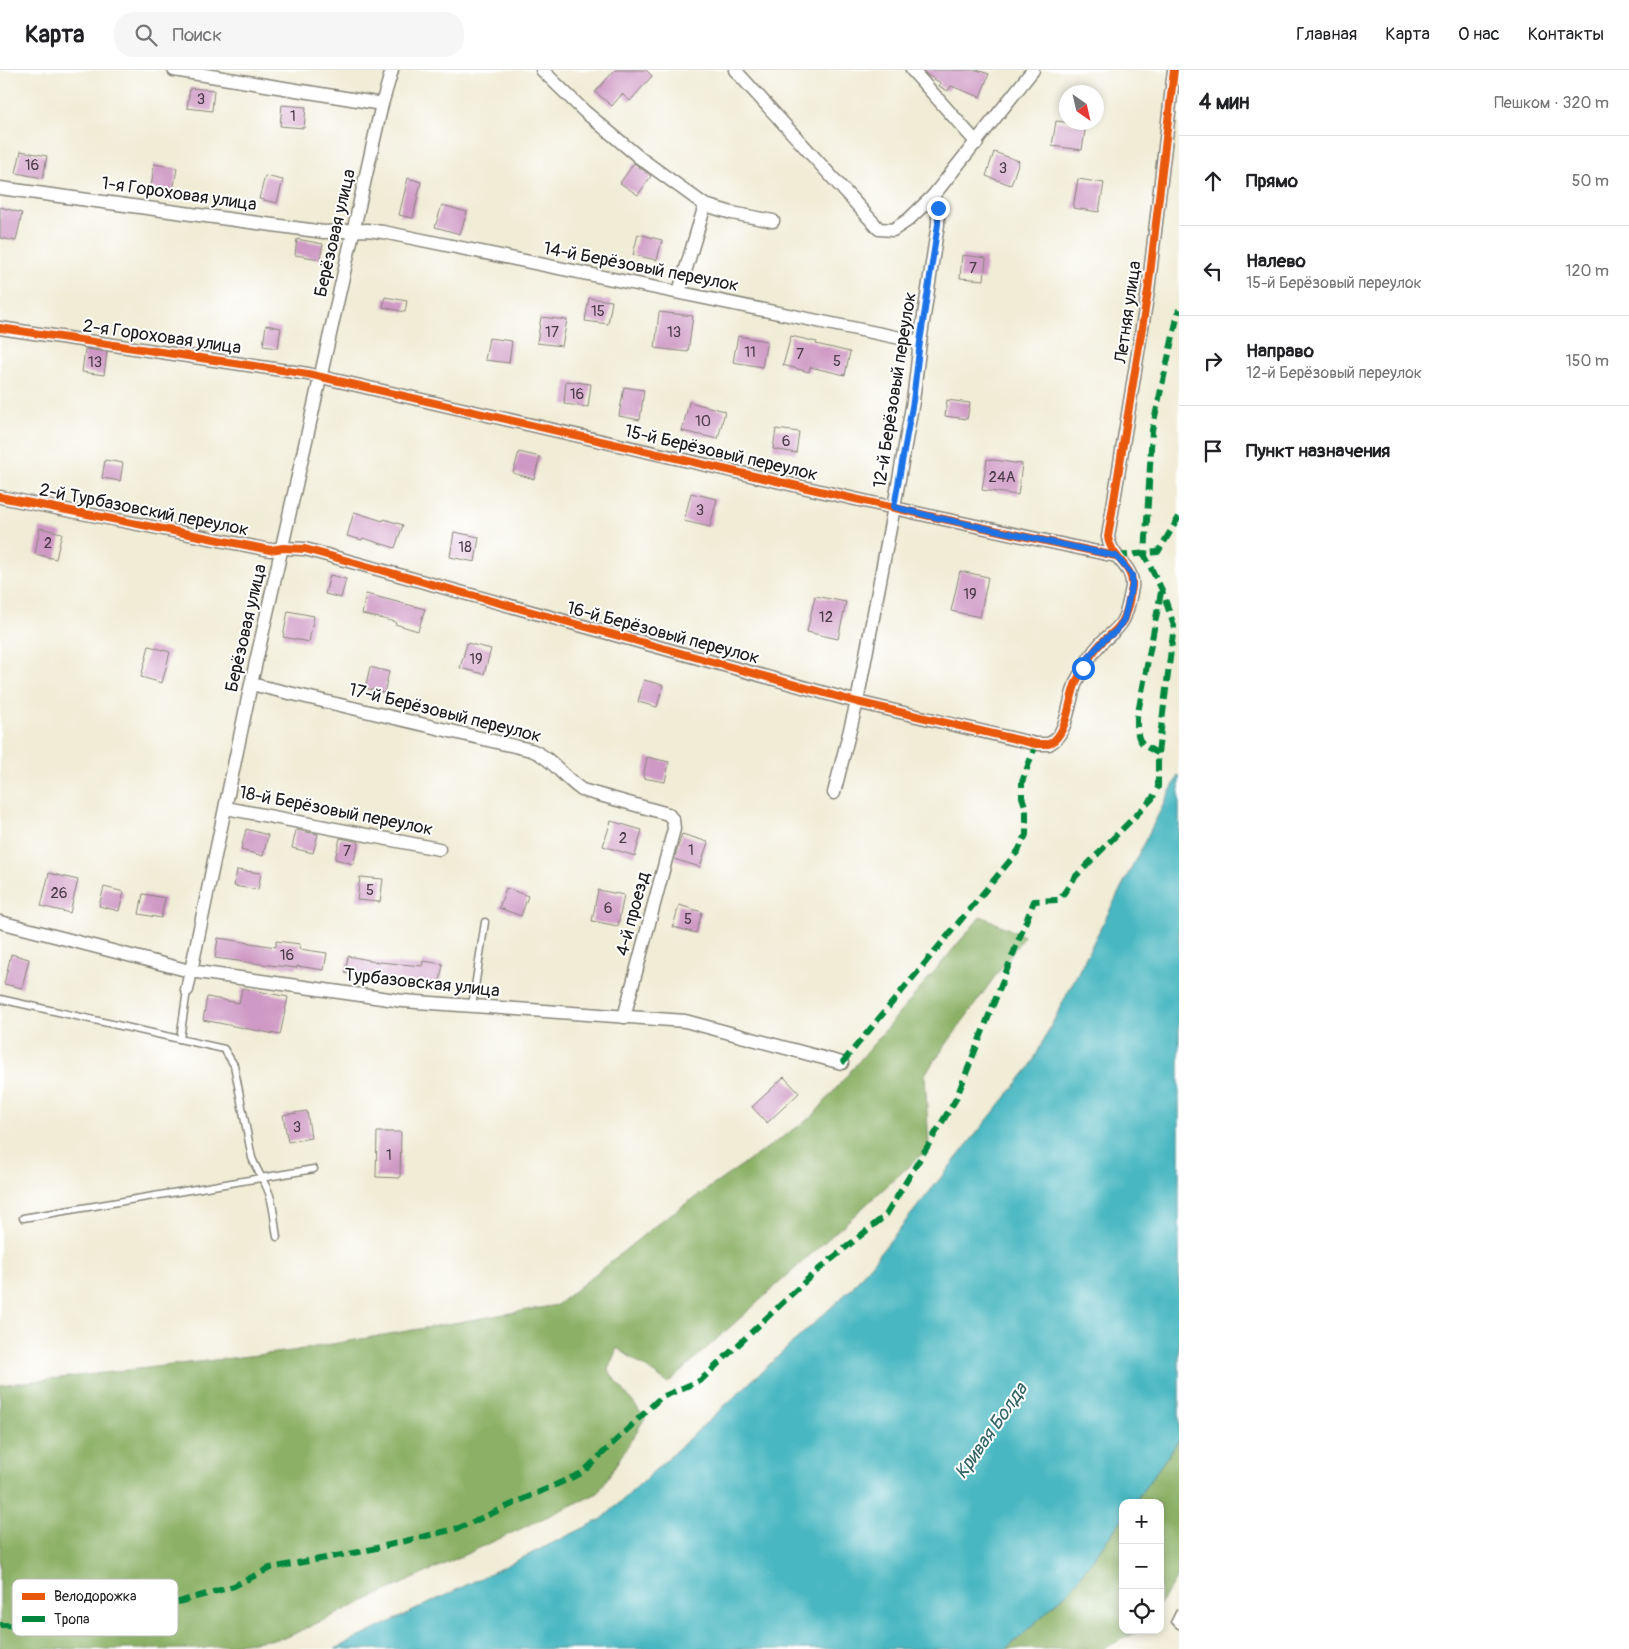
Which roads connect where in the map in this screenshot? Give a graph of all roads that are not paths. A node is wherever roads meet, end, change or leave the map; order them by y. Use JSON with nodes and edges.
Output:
{"nodes":[{"id":1,"x":174,"y":70,"type":"edge"},
{"id":2,"x":392,"y":70,"type":"edge"},
{"id":3,"x":542,"y":70,"type":"edge"},
{"id":4,"x":735,"y":70,"type":"edge"},
{"id":5,"x":912,"y":70,"type":"edge"},
{"id":6,"x":1033,"y":70,"type":"edge"},
{"id":7,"x":1174,"y":70,"type":"edge"},
{"id":8,"x":382,"y":104,"type":"junction"},
{"id":9,"x":977,"y":143,"type":"junction"},
{"id":10,"x":0,"y":188,"type":"edge"},
{"id":11,"x":933,"y":196,"type":"junction"},
{"id":12,"x":705,"y":205,"type":"junction"},
{"id":13,"x":773,"y":221,"type":"dead end"},
{"id":14,"x":354,"y":230,"type":"junction"},
{"id":15,"x":679,"y":292,"type":"junction"},
{"id":16,"x":0,"y":328,"type":"edge"},
{"id":17,"x":920,"y":342,"type":"junction"},
{"id":18,"x":319,"y":377,"type":"junction"},
{"id":19,"x":0,"y":497,"type":"edge"},
{"id":20,"x":894,"y":507,"type":"junction"},
{"id":21,"x":282,"y":548,"type":"junction"},
{"id":22,"x":1116,"y":556,"type":"junction"},
{"id":23,"x":251,"y":684,"type":"junction"},
{"id":24,"x":857,"y":702,"type":"junction"},
{"id":25,"x":834,"y":794,"type":"dead end"},
{"id":26,"x":226,"y":808,"type":"junction"},
{"id":27,"x":673,"y":820,"type":"joint"},
{"id":28,"x":439,"y":849,"type":"dead end"},
{"id":29,"x":0,"y":922,"type":"edge"},
{"id":30,"x":485,"y":922,"type":"dead end"},
{"id":31,"x":190,"y":971,"type":"junction"},
{"id":32,"x":187,"y":990,"type":"joint"},
{"id":33,"x":0,"y":999,"type":"edge"},
{"id":34,"x":472,"y":1008,"type":"junction"},
{"id":35,"x":624,"y":1017,"type":"junction"},
{"id":36,"x":180,"y":1039,"type":"junction"},
{"id":37,"x":842,"y":1063,"type":"dead end"},
{"id":38,"x":314,"y":1169,"type":"dead end"},
{"id":39,"x":260,"y":1178,"type":"junction"},
{"id":40,"x":23,"y":1218,"type":"dead end"},
{"id":41,"x":277,"y":1237,"type":"dead end"},
{"id":42,"x":1179,"y":1614,"type":"edge"},
{"id":43,"x":1179,"y":1625,"type":"edge"}],
"edges":[{"from":1,"to":8,"type":"street"},
{"from":2,"to":8,"type":"street","name":"Берёзовая улица"},
{"from":3,"to":12,"type":"street"},
{"from":4,"to":11,"type":"street"},
{"from":5,"to":9,"type":"street"},
{"from":6,"to":9,"type":"street"},
{"from":7,"to":22,"type":"street","name":"Летняя улица"},
{"from":8,"to":14,"type":"street","name":"Берёзовая улица"},
{"from":9,"to":11,"type":"street"},
{"from":10,"to":14,"type":"street","name":"1-я Гороховая улица"},
{"from":11,"to":17,"type":"street","name":"12-й Берёзовый переулок"},
{"from":12,"to":13,"type":"street"},
{"from":12,"to":15,"type":"street"},
{"from":14,"to":15,"type":"street","name":"14-й Берёзовый переулок"},
{"from":14,"to":18,"type":"street","name":"Берёзовая улица"},
{"from":15,"to":17,"type":"street","name":"14-й Берёзовый переулок"},
{"from":16,"to":18,"type":"street","name":"2-я Гороховая улица"},
{"from":17,"to":20,"type":"street","name":"12-й Берёзовый переулок"},
{"from":18,"to":20,"type":"street","name":"15-й Берёзовый переулок"},
{"from":18,"to":21,"type":"street","name":"Берёзовая улица"},
{"from":19,"to":21,"type":"street","name":"2-й Турбазовский переулок"},
{"from":20,"to":22,"type":"street","name":"15-й Берёзовый переулок"},
{"from":20,"to":24,"type":"street","name":"12-й Берёзовый переулок"},
{"from":21,"to":23,"type":"street","name":"Берёзовая улица"},
{"from":21,"to":24,"type":"street","name":"16-й Берёзовый переулок"},
{"from":22,"to":24,"type":"street","name":"16-й Берёзовый переулок"},
{"from":23,"to":26,"type":"street","name":"Берёзовая улица"},
{"from":23,"to":27,"type":"street","name":"17-й Берёзовый переулок"},
{"from":24,"to":25,"type":"street","name":"12-й Берёзовый переулок"},
{"from":26,"to":28,"type":"street","name":"18-й Берёзовый переулок"},
{"from":26,"to":31,"type":"street","name":"Берёзовая улица"},
{"from":27,"to":35,"type":"street","name":"4-й проезд"},
{"from":29,"to":31,"type":"street","name":"Турбазовская улица"},
{"from":30,"to":34,"type":"lane"},
{"from":31,"to":32,"type":"street","name":"Берёзовая улица"},
{"from":31,"to":34,"type":"street","name":"Турбазовская улица"},
{"from":32,"to":36,"type":"lane"},
{"from":33,"to":36,"type":"lane"},
{"from":34,"to":35,"type":"street","name":"Турбазовская улица"},
{"from":35,"to":37,"type":"street","name":"Турбазовская улица"},
{"from":36,"to":39,"type":"lane"},
{"from":38,"to":39,"type":"lane"},
{"from":39,"to":40,"type":"lane"},
{"from":39,"to":41,"type":"lane"},
{"from":42,"to":43,"type":"lane"}]}
